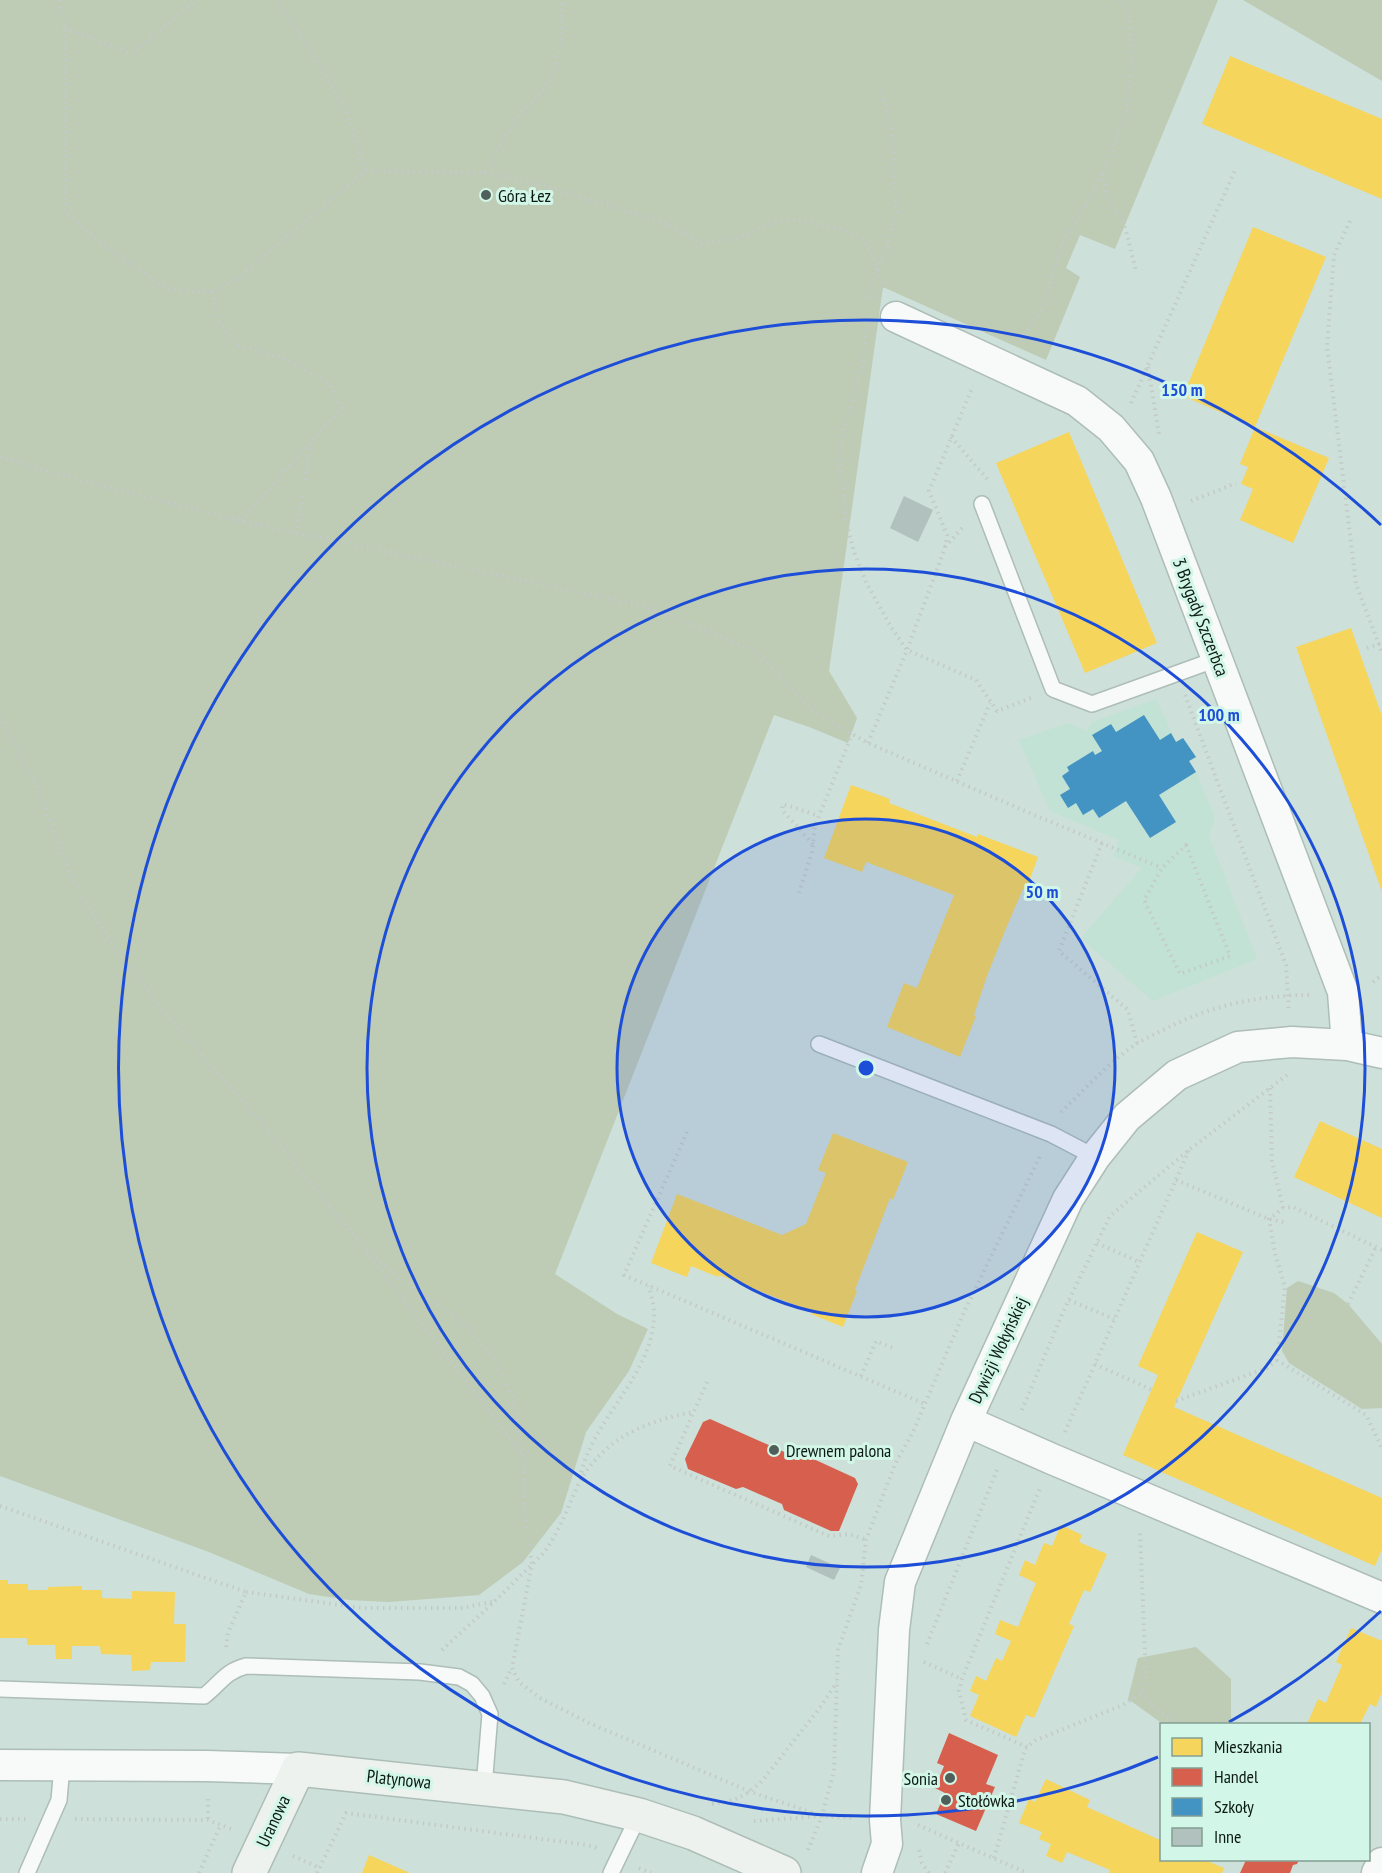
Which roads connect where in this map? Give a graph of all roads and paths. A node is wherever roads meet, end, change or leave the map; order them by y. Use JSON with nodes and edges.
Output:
{"nodes":[{"id":1,"x":60,"y":0,"type":"edge"},
{"id":2,"x":196,"y":0,"type":"edge"},
{"id":3,"x":277,"y":0,"type":"edge"},
{"id":4,"x":562,"y":0,"type":"edge"},
{"id":5,"x":1119,"y":0,"type":"edge"},
{"id":6,"x":65,"y":28,"type":"junction"},
{"id":7,"x":879,"y":89,"type":"dead end"},
{"id":8,"x":1236,"y":168,"type":"dead end"},
{"id":9,"x":1104,"y":170,"type":"junction"},
{"id":10,"x":365,"y":171,"type":"junction"},
{"id":11,"x":485,"y":173,"type":"junction"},
{"id":12,"x":1350,"y":221,"type":"dead end"},
{"id":13,"x":877,"y":270,"type":"junction"},
{"id":14,"x":1136,"y":271,"type":"dead end"},
{"id":15,"x":212,"y":292,"type":"junction"},
{"id":16,"x":868,"y":304,"type":"dead end"},
{"id":17,"x":881,"y":318,"type":"junction"},
{"id":18,"x":992,"y":361,"type":"junction"},
{"id":19,"x":1148,"y":366,"type":"junction"},
{"id":20,"x":1134,"y":396,"type":"dead end"},
{"id":21,"x":1160,"y":440,"type":"dead end"},
{"id":22,"x":311,"y":442,"type":"junction"},
{"id":23,"x":0,"y":457,"type":"edge"},
{"id":24,"x":1236,"y":483,"type":"dead end"},
{"id":25,"x":981,"y":504,"type":"dead end"},
{"id":26,"x":1182,"y":505,"type":"dead end"},
{"id":27,"x":241,"y":521,"type":"junction"},
{"id":28,"x":296,"y":533,"type":"junction"},
{"id":29,"x":1380,"y":643,"type":"edge"},
{"id":30,"x":1367,"y":648,"type":"dead end"},
{"id":31,"x":907,"y":650,"type":"junction"},
{"id":32,"x":1382,"y":653,"type":"edge"},
{"id":33,"x":1217,"y":659,"type":"junction"},
{"id":34,"x":1177,"y":674,"type":"junction"},
{"id":35,"x":1053,"y":689,"type":"junction"},
{"id":36,"x":991,"y":702,"type":"junction"},
{"id":37,"x":0,"y":717,"type":"edge"},
{"id":38,"x":852,"y":734,"type":"junction"},
{"id":39,"x":868,"y":742,"type":"junction"},
{"id":40,"x":957,"y":782,"type":"junction"},
{"id":41,"x":819,"y":816,"type":"junction"},
{"id":42,"x":1102,"y":843,"type":"junction"},
{"id":43,"x":813,"y":844,"type":"junction"},
{"id":44,"x":1162,"y":868,"type":"junction"},
{"id":45,"x":799,"y":893,"type":"dead end"},
{"id":46,"x":1288,"y":995,"type":"dead end"},
{"id":47,"x":1137,"y":1043,"type":"dead end"},
{"id":48,"x":819,"y":1044,"type":"dead end"},
{"id":49,"x":1347,"y":1045,"type":"junction"},
{"id":50,"x":1382,"y":1053,"type":"edge"},
{"id":51,"x":1294,"y":1069,"type":"dead end"},
{"id":52,"x":1270,"y":1088,"type":"junction"},
{"id":53,"x":687,"y":1132,"type":"dead end"},
{"id":54,"x":1190,"y":1150,"type":"junction"},
{"id":55,"x":1095,"y":1157,"type":"junction"},
{"id":56,"x":1176,"y":1180,"type":"junction"},
{"id":57,"x":1283,"y":1208,"type":"junction"},
{"id":58,"x":1269,"y":1219,"type":"junction"},
{"id":59,"x":1288,"y":1223,"type":"dead end"},
{"id":60,"x":360,"y":1243,"type":"junction"},
{"id":61,"x":1096,"y":1243,"type":"junction"},
{"id":62,"x":1376,"y":1247,"type":"junction"},
{"id":63,"x":1382,"y":1250,"type":"edge"},
{"id":64,"x":1139,"y":1262,"type":"junction"},
{"id":65,"x":648,"y":1285,"type":"junction"},
{"id":66,"x":1069,"y":1299,"type":"junction"},
{"id":67,"x":1348,"y":1304,"type":"dead end"},
{"id":68,"x":1114,"y":1319,"type":"junction"},
{"id":69,"x":895,"y":1349,"type":"dead end"},
{"id":70,"x":1278,"y":1360,"type":"junction"},
{"id":71,"x":1095,"y":1364,"type":"junction"},
{"id":72,"x":861,"y":1376,"type":"junction"},
{"id":73,"x":707,"y":1382,"type":"dead end"},
{"id":74,"x":1152,"y":1390,"type":"dead end"},
{"id":75,"x":1176,"y":1401,"type":"dead end"},
{"id":76,"x":694,"y":1412,"type":"junction"},
{"id":77,"x":966,"y":1420,"type":"junction"},
{"id":78,"x":1009,"y":1440,"type":"junction"},
{"id":79,"x":1382,"y":1448,"type":"edge"},
{"id":80,"x":523,"y":1455,"type":"junction"},
{"id":81,"x":1053,"y":1459,"type":"junction"},
{"id":82,"x":580,"y":1483,"type":"junction"},
{"id":83,"x":1138,"y":1495,"type":"junction"},
{"id":84,"x":0,"y":1506,"type":"edge"},
{"id":85,"x":866,"y":1540,"type":"junction"},
{"id":86,"x":532,"y":1564,"type":"junction"},
{"id":87,"x":246,"y":1592,"type":"junction"},
{"id":88,"x":1374,"y":1595,"type":"edge"},
{"id":89,"x":495,"y":1601,"type":"junction"},
{"id":90,"x":925,"y":1649,"type":"dead end"},
{"id":91,"x":224,"y":1654,"type":"dead end"},
{"id":92,"x":931,"y":1665,"type":"dead end"},
{"id":93,"x":420,"y":1672,"type":"junction"},
{"id":94,"x":962,"y":1679,"type":"junction"},
{"id":95,"x":837,"y":1682,"type":"junction"},
{"id":96,"x":0,"y":1689,"type":"edge"},
{"id":97,"x":1141,"y":1693,"type":"junction"},
{"id":98,"x":1175,"y":1723,"type":"edge"},
{"id":99,"x":1027,"y":1747,"type":"junction"},
{"id":100,"x":0,"y":1765,"type":"edge"},
{"id":101,"x":62,"y":1766,"type":"junction"},
{"id":102,"x":298,"y":1769,"type":"junction"},
{"id":103,"x":484,"y":1787,"type":"junction"},
{"id":104,"x":751,"y":1791,"type":"junction"},
{"id":105,"x":704,"y":1806,"type":"dead end"},
{"id":106,"x":639,"y":1815,"type":"junction"},
{"id":107,"x":822,"y":1816,"type":"junction"},
{"id":108,"x":0,"y":1819,"type":"edge"},
{"id":109,"x":52,"y":1819,"type":"junction"},
{"id":110,"x":743,"y":1822,"type":"dead end"},
{"id":111,"x":912,"y":1822,"type":"dead end"},
{"id":112,"x":959,"y":1843,"type":"junction"},
{"id":113,"x":600,"y":1849,"type":"dead end"},
{"id":114,"x":994,"y":1858,"type":"junction"},
{"id":115,"x":1382,"y":1863,"type":"edge"},
{"id":116,"x":795,"y":1865,"type":"edge"},
{"id":117,"x":639,"y":1868,"type":"dead end"},
{"id":118,"x":27,"y":1873,"type":"edge"},
{"id":119,"x":199,"y":1873,"type":"edge"},
{"id":120,"x":249,"y":1873,"type":"edge"},
{"id":121,"x":317,"y":1873,"type":"edge"},
{"id":122,"x":612,"y":1873,"type":"edge"},
{"id":123,"x":651,"y":1873,"type":"edge"},
{"id":124,"x":877,"y":1873,"type":"edge"},
{"id":125,"x":945,"y":1873,"type":"edge"},
{"id":126,"x":1027,"y":1873,"type":"edge"},
{"id":127,"x":1377,"y":1873,"type":"edge"}],
"edges":[{"from":1,"to":6,"type":"path"},
{"from":2,"to":6,"type":"path"},
{"from":3,"to":10,"type":"path"},
{"from":4,"to":11,"type":"path"},
{"from":5,"to":9,"type":"path"},
{"from":6,"to":15,"type":"path"},
{"from":7,"to":13,"type":"path"},
{"from":8,"to":19,"type":"path"},
{"from":9,"to":14,"type":"path"},
{"from":9,"to":18,"type":"path"},
{"from":10,"to":11,"type":"path"},
{"from":10,"to":15,"type":"path"},
{"from":11,"to":13,"type":"path"},
{"from":12,"to":29,"type":"path"},
{"from":13,"to":16,"type":"path"},
{"from":13,"to":17,"type":"path"},
{"from":15,"to":22,"type":"path"},
{"from":17,"to":18,"type":"street","name":"3 Brygady Szczerbca"},
{"from":17,"to":31,"type":"path"},
{"from":18,"to":31,"type":"path"},
{"from":18,"to":33,"type":"street","name":"3 Brygady Szczerbca"},
{"from":19,"to":20,"type":"path"},
{"from":19,"to":21,"type":"path"},
{"from":22,"to":27,"type":"path"},
{"from":22,"to":28,"type":"path"},
{"from":23,"to":27,"type":"path"},
{"from":24,"to":26,"type":"path"},
{"from":25,"to":35,"type":"lane"},
{"from":27,"to":28,"type":"path"},
{"from":28,"to":38,"type":"path"},
{"from":29,"to":30,"type":"path"},
{"from":29,"to":32,"type":"path"},
{"from":31,"to":36,"type":"path"},
{"from":31,"to":39,"type":"path"},
{"from":33,"to":34,"type":"lane"},
{"from":33,"to":49,"type":"street","name":"3 Brygady Szczerbca"},
{"from":34,"to":35,"type":"lane"},
{"from":34,"to":46,"type":"path"},
{"from":35,"to":36,"type":"path"},
{"from":36,"to":40,"type":"path"},
{"from":37,"to":60,"type":"path"},
{"from":38,"to":39,"type":"path"},
{"from":38,"to":41,"type":"path"},
{"from":39,"to":40,"type":"path"},
{"from":40,"to":42,"type":"path"},
{"from":41,"to":43,"type":"path"},
{"from":41,"to":43,"type":"path"},
{"from":42,"to":44,"type":"path"},
{"from":42,"to":47,"type":"path"},
{"from":43,"to":45,"type":"path"},
{"from":44,"to":44,"type":"path"},
{"from":48,"to":55,"type":"lane"},
{"from":49,"to":50,"type":"street","name":"Dywizji Wołyńskiej"},
{"from":49,"to":55,"type":"street","name":"Dywizji Wołyńskiej"},
{"from":51,"to":52,"type":"path"},
{"from":52,"to":54,"type":"path"},
{"from":52,"to":57,"type":"path"},
{"from":53,"to":65,"type":"path"},
{"from":54,"to":56,"type":"path"},
{"from":54,"to":61,"type":"path"},
{"from":55,"to":77,"type":"street","name":"Dywizji Wołyńskiej"},
{"from":56,"to":58,"type":"path"},
{"from":56,"to":64,"type":"path"},
{"from":57,"to":58,"type":"path"},
{"from":57,"to":62,"type":"path"},
{"from":58,"to":59,"type":"path"},
{"from":58,"to":70,"type":"path"},
{"from":60,"to":80,"type":"path"},
{"from":60,"to":80,"type":"path"},
{"from":61,"to":64,"type":"path"},
{"from":61,"to":66,"type":"path"},
{"from":62,"to":63,"type":"path"},
{"from":62,"to":67,"type":"path"},
{"from":64,"to":68,"type":"path"},
{"from":65,"to":72,"type":"path"},
{"from":65,"to":82,"type":"path"},
{"from":66,"to":68,"type":"path"},
{"from":66,"to":78,"type":"path"},
{"from":68,"to":71,"type":"path"},
{"from":69,"to":72,"type":"path"},
{"from":70,"to":75,"type":"path"},
{"from":70,"to":79,"type":"path"},
{"from":71,"to":74,"type":"path"},
{"from":71,"to":81,"type":"path"},
{"from":72,"to":85,"type":"path"},
{"from":73,"to":76,"type":"path"},
{"from":76,"to":82,"type":"path"},
{"from":76,"to":85,"type":"path"},
{"from":77,"to":78,"type":"street"},
{"from":77,"to":124,"type":"street","name":"Dywizji Wołyńskiej"},
{"from":78,"to":81,"type":"street"},
{"from":78,"to":90,"type":"path"},
{"from":80,"to":86,"type":"path"},
{"from":81,"to":83,"type":"street"},
{"from":81,"to":94,"type":"path"},
{"from":82,"to":86,"type":"path"},
{"from":83,"to":88,"type":"street"},
{"from":83,"to":97,"type":"path"},
{"from":84,"to":87,"type":"path"},
{"from":85,"to":95,"type":"path"},
{"from":86,"to":89,"type":"path"},
{"from":86,"to":104,"type":"path"},
{"from":87,"to":89,"type":"path"},
{"from":87,"to":91,"type":"path"},
{"from":89,"to":93,"type":"path"},
{"from":92,"to":94,"type":"path"},
{"from":93,"to":96,"type":"lane"},
{"from":93,"to":103,"type":"lane"},
{"from":94,"to":99,"type":"path"},
{"from":95,"to":104,"type":"path"},
{"from":95,"to":107,"type":"path"},
{"from":97,"to":98,"type":"path"},
{"from":97,"to":99,"type":"path"},
{"from":99,"to":114,"type":"path"},
{"from":100,"to":101,"type":"street","name":"Platynowa"},
{"from":101,"to":102,"type":"street","name":"Platynowa"},
{"from":101,"to":109,"type":"lane"},
{"from":102,"to":103,"type":"street","name":"Platynowa"},
{"from":102,"to":120,"type":"street","name":"Uranowa"},
{"from":103,"to":106,"type":"street","name":"Platynowa"},
{"from":104,"to":105,"type":"path"},
{"from":104,"to":107,"type":"path"},
{"from":106,"to":116,"type":"street","name":"Platynowa"},
{"from":106,"to":122,"type":"lane"},
{"from":107,"to":110,"type":"path"},
{"from":107,"to":116,"type":"path"},
{"from":108,"to":109,"type":"path"},
{"from":109,"to":118,"type":"lane"},
{"from":109,"to":119,"type":"path"},
{"from":111,"to":112,"type":"path"},
{"from":112,"to":114,"type":"path"},
{"from":112,"to":125,"type":"path"},
{"from":113,"to":121,"type":"path"},
{"from":114,"to":126,"type":"path"},
{"from":115,"to":127,"type":"street"},
{"from":117,"to":123,"type":"path"}]}
